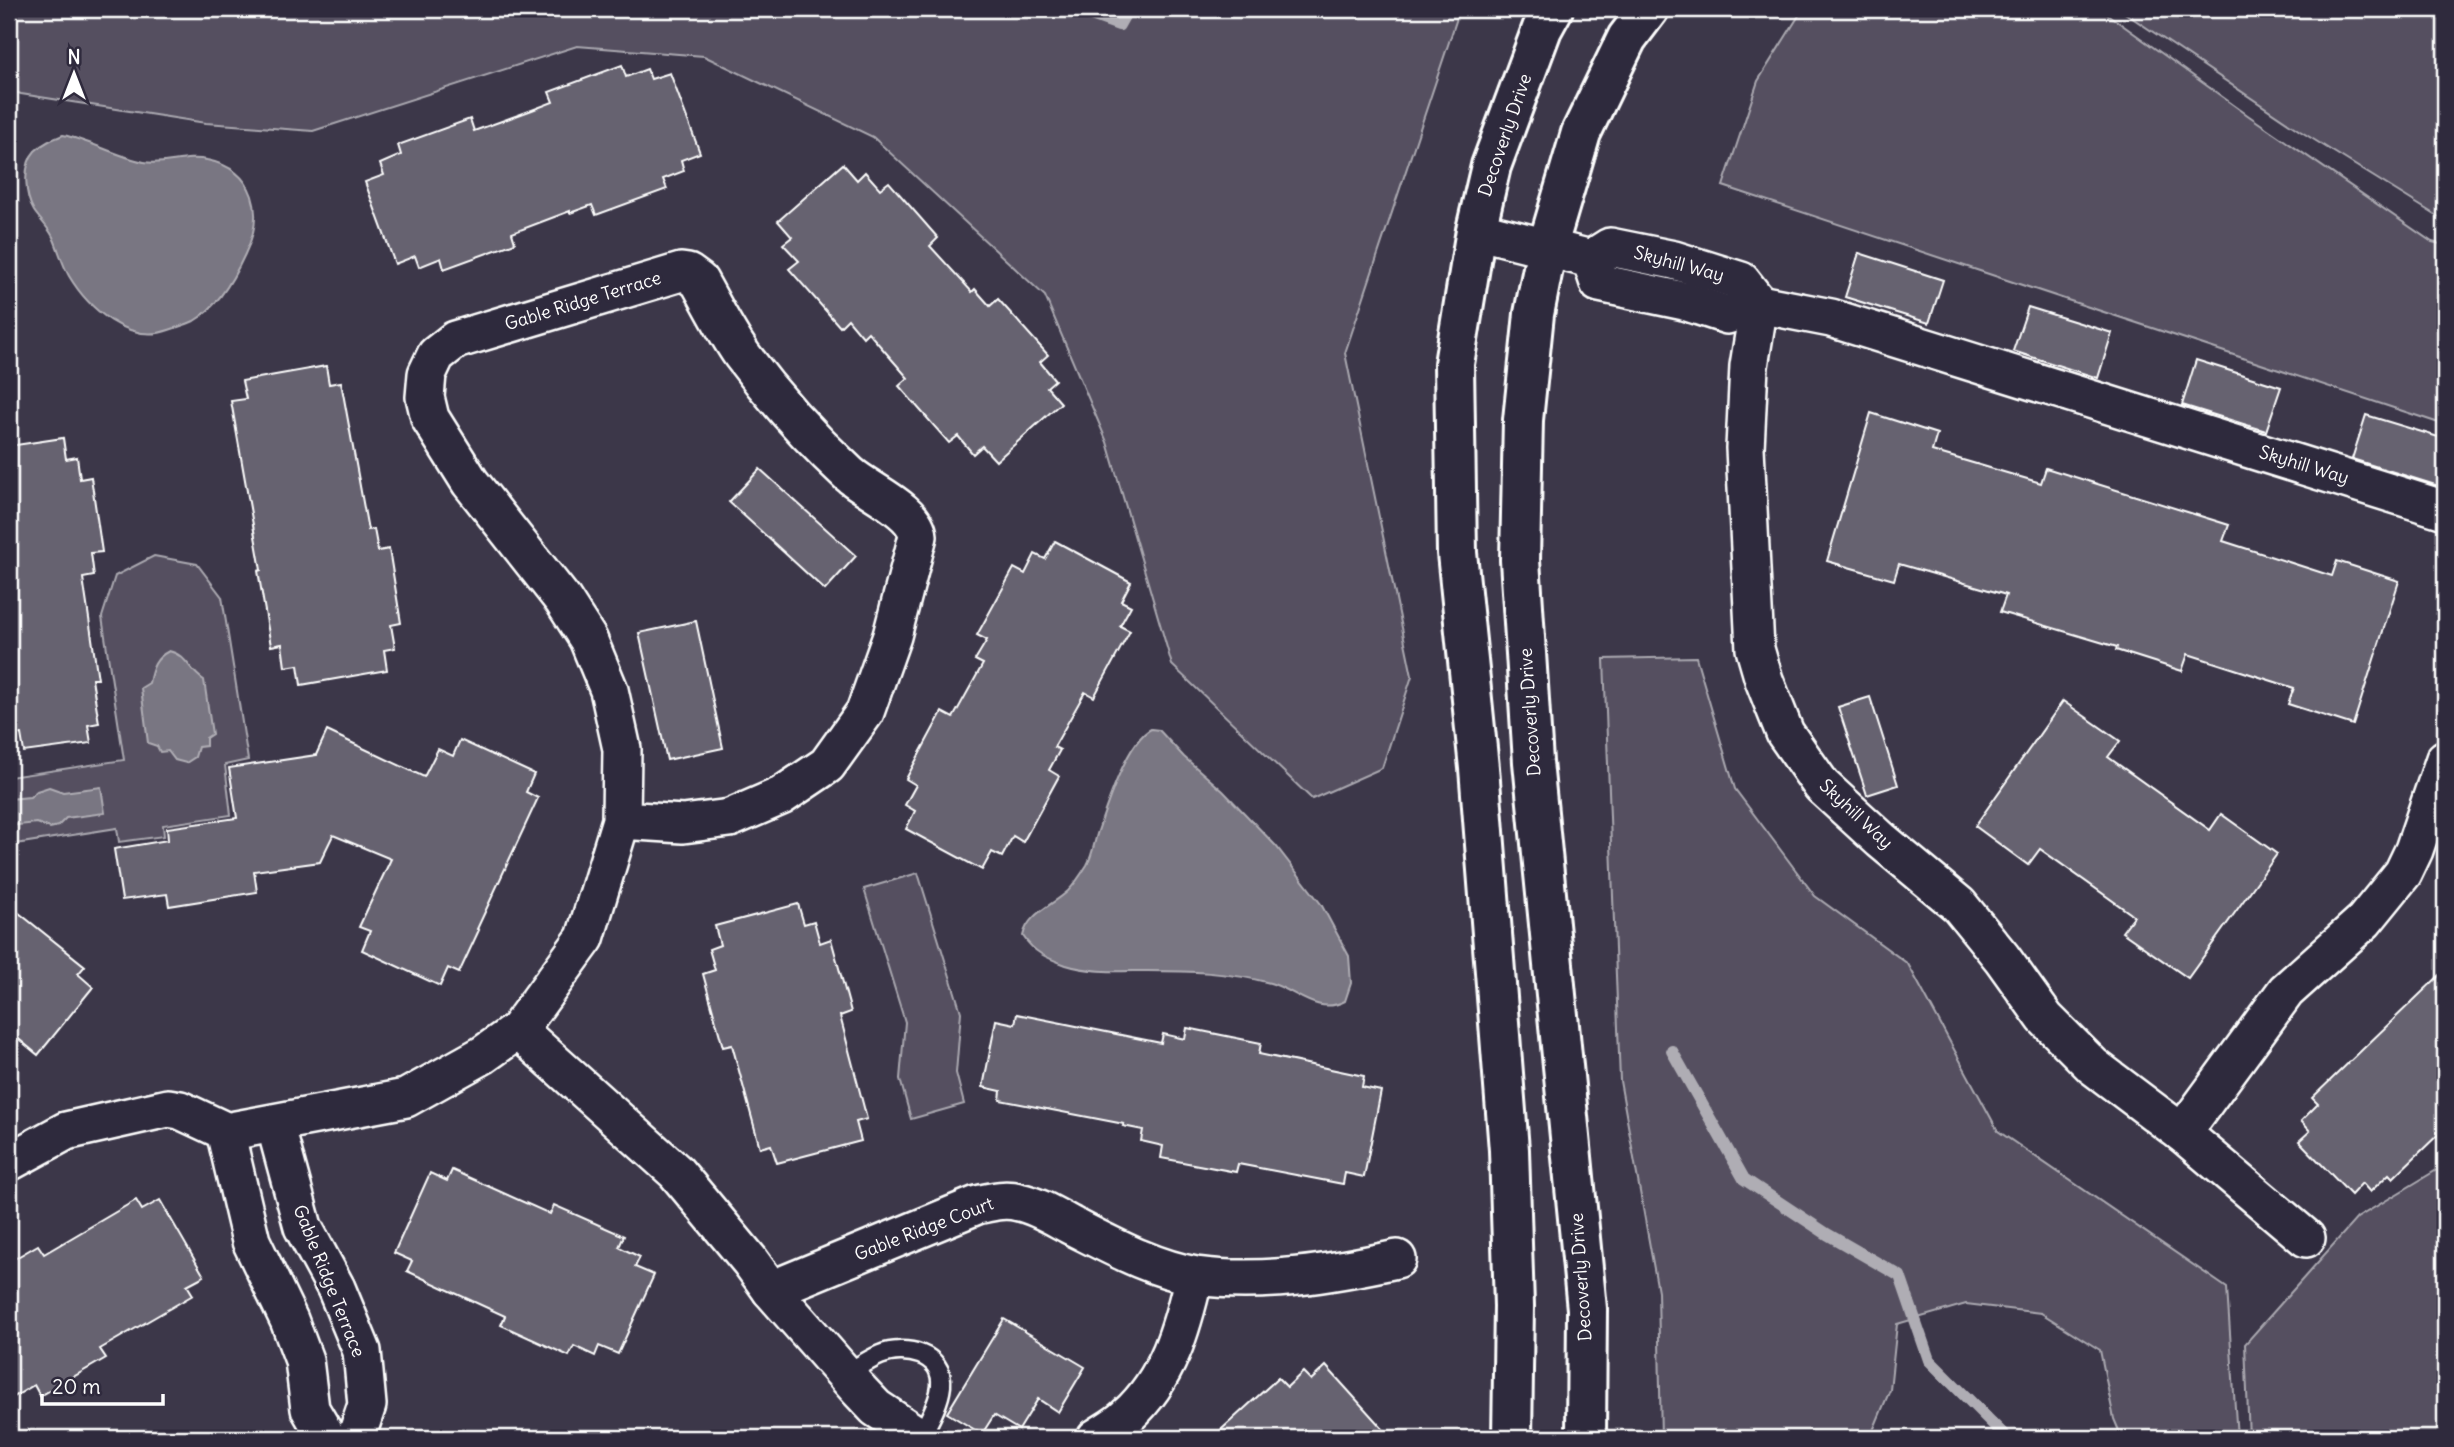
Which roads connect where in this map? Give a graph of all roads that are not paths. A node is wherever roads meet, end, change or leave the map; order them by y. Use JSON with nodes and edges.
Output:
{"nodes":[{"id":1,"x":1553,"y":9,"type":"edge"},
{"id":2,"x":1650,"y":9,"type":"edge"},
{"id":3,"x":1476,"y":230,"type":"junction"},
{"id":4,"x":1548,"y":248,"type":"junction"},
{"id":5,"x":1759,"y":304,"type":"junction"},
{"id":6,"x":2445,"y":510,"type":"edge"},
{"id":7,"x":2445,"y":759,"type":"edge"},
{"id":8,"x":621,"y":820,"type":"junction"},
{"id":9,"x":518,"y":1030,"type":"junction"},
{"id":10,"x":275,"y":1124,"type":"junction"},
{"id":11,"x":225,"y":1131,"type":"junction"},
{"id":12,"x":2182,"y":1133,"type":"junction"},
{"id":13,"x":1569,"y":1141,"type":"junction"},
{"id":14,"x":1509,"y":1150,"type":"junction"},
{"id":15,"x":9,"y":1163,"type":"edge"},
{"id":16,"x":2306,"y":1238,"type":"dead end"},
{"id":17,"x":1397,"y":1259,"type":"dead end"},
{"id":18,"x":1194,"y":1276,"type":"junction"},
{"id":19,"x":771,"y":1290,"type":"junction"},
{"id":20,"x":846,"y":1374,"type":"junction"},
{"id":21,"x":327,"y":1438,"type":"edge"},
{"id":22,"x":356,"y":1438,"type":"edge"},
{"id":23,"x":921,"y":1438,"type":"edge"},
{"id":24,"x":1096,"y":1438,"type":"edge"},
{"id":25,"x":1512,"y":1438,"type":"edge"},
{"id":26,"x":1586,"y":1438,"type":"edge"}],
"edges":[{"from":1,"to":3,"type":"street","name":"Decoverly Drive"},
{"from":2,"to":4,"type":"street","name":"Decoverly Drive"},
{"from":3,"to":4,"type":"street","name":"Skyhill Way"},
{"from":3,"to":14,"type":"street","name":"Decoverly Drive"},
{"from":4,"to":5,"type":"street","name":"Skyhill Way"},
{"from":4,"to":13,"type":"street","name":"Decoverly Drive"},
{"from":5,"to":6,"type":"street","name":"Skyhill Way"},
{"from":5,"to":12,"type":"street","name":"Skyhill Way"},
{"from":7,"to":12,"type":"street"},
{"from":8,"to":8,"type":"street","name":"Gable Ridge Terrace"},
{"from":8,"to":9,"type":"street","name":"Gable Ridge Terrace"},
{"from":9,"to":10,"type":"street","name":"Gable Ridge Terrace"},
{"from":9,"to":19,"type":"street"},
{"from":10,"to":11,"type":"street","name":"Gable Ridge Terrace"},
{"from":10,"to":22,"type":"street","name":"Gable Ridge Terrace"},
{"from":11,"to":15,"type":"street"},
{"from":11,"to":21,"type":"street"},
{"from":12,"to":16,"type":"street","name":"Skyhill Way"},
{"from":13,"to":14,"type":"street"},
{"from":13,"to":26,"type":"street","name":"Decoverly Drive"},
{"from":14,"to":25,"type":"street","name":"Decoverly Drive"},
{"from":17,"to":18,"type":"street","name":"Gable Ridge Court"},
{"from":18,"to":19,"type":"street","name":"Gable Ridge Court"},
{"from":18,"to":24,"type":"street"},
{"from":19,"to":20,"type":"street"},
{"from":20,"to":23,"type":"street"},
{"from":20,"to":23,"type":"lane"}]}
